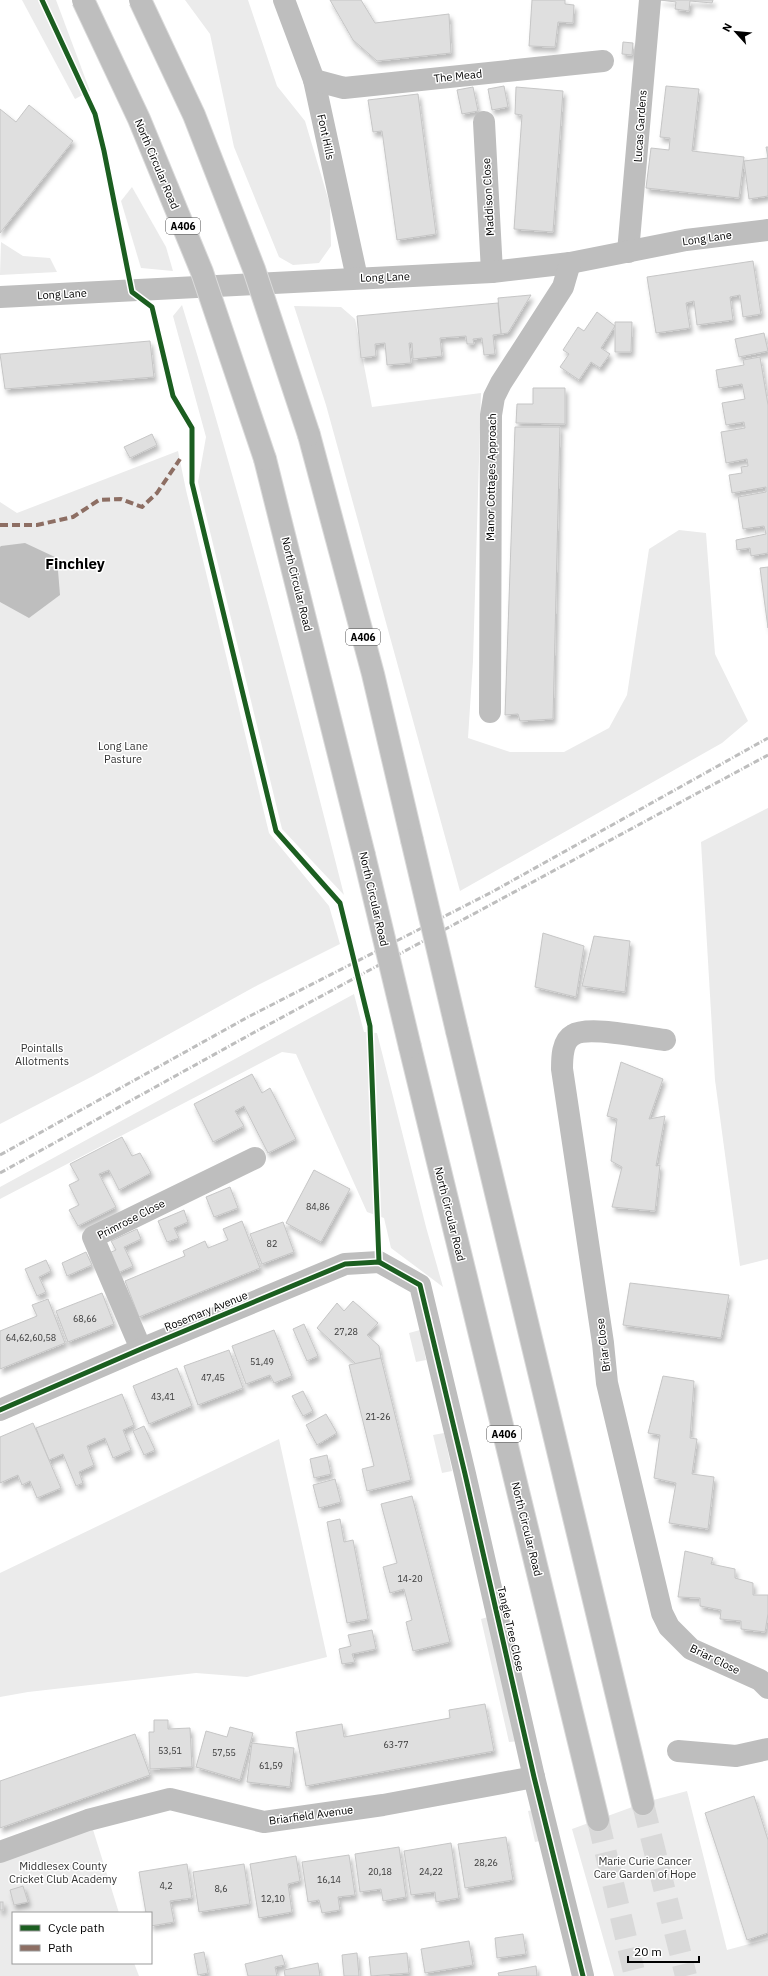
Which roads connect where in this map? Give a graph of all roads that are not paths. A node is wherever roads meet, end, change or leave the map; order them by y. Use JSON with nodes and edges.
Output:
{"nodes":[{"id":1,"x":83,"y":0,"type":"edge"},
{"id":2,"x":140,"y":0,"type":"edge"},
{"id":3,"x":284,"y":0,"type":"edge"},
{"id":4,"x":650,"y":0,"type":"edge"},
{"id":5,"x":603,"y":61,"type":"dead end"},
{"id":6,"x":314,"y":80,"type":"junction"},
{"id":7,"x":484,"y":122,"type":"dead end"},
{"id":8,"x":768,"y":230,"type":"edge"},
{"id":9,"x":628,"y":252,"type":"junction"},
{"id":10,"x":570,"y":263,"type":"junction"},
{"id":11,"x":492,"y":272,"type":"junction"},
{"id":12,"x":357,"y":278,"type":"junction"},
{"id":13,"x":0,"y":298,"type":"edge"},
{"id":14,"x":490,"y":712,"type":"dead end"},
{"id":15,"x":665,"y":1040,"type":"dead end"},
{"id":16,"x":255,"y":1158,"type":"dead end"},
{"id":17,"x":420,"y":1285,"type":"joint"},
{"id":18,"x":141,"y":1349,"type":"junction"},
{"id":19,"x":0,"y":1410,"type":"edge"},
{"id":20,"x":768,"y":1688,"type":"edge"},
{"id":21,"x":768,"y":1749,"type":"edge"},
{"id":22,"x":678,"y":1751,"type":"dead end"},
{"id":23,"x":534,"y":1777,"type":"junction"},
{"id":24,"x":643,"y":1804,"type":"tunnel mouth"},
{"id":25,"x":598,"y":1820,"type":"tunnel mouth"},
{"id":26,"x":0,"y":1852,"type":"edge"},
{"id":27,"x":583,"y":1976,"type":"edge"}],
"edges":[{"from":1,"to":25,"type":"main road","name":"North Circular Road","number":"A406","bridge":true},
{"from":2,"to":24,"type":"main road","number":"A406","bridge":true},
{"from":3,"to":6,"type":"main road","name":"Font Hills"},
{"from":4,"to":9,"type":"main road","name":"Lucas Gardens"},
{"from":5,"to":6,"type":"main road","name":"The Mead"},
{"from":6,"to":12,"type":"main road","name":"Font Hills"},
{"from":7,"to":11,"type":"main road","name":"Maddison Close"},
{"from":8,"to":9,"type":"main road","name":"Long Lane"},
{"from":9,"to":10,"type":"main road","name":"Long Lane"},
{"from":10,"to":11,"type":"main road","name":"Long Lane"},
{"from":10,"to":14,"type":"main road","name":"Manor Cottages Approach"},
{"from":11,"to":12,"type":"main road","name":"Long Lane"},
{"from":12,"to":13,"type":"main road","name":"Long Lane"},
{"from":15,"to":20,"type":"main road","name":"Briar Close"},
{"from":16,"to":18,"type":"main road","name":"Primrose Close"},
{"from":17,"to":18,"type":"main road","name":"Rosemary Avenue"},
{"from":17,"to":23,"type":"main road","name":"Tangle Tree Close"},
{"from":18,"to":19,"type":"main road","name":"Rosemary Avenue"},
{"from":21,"to":22,"type":"main road"},
{"from":23,"to":26,"type":"main road","name":"Briarfield Avenue"},
{"from":23,"to":27,"type":"main road","name":"Tangle Tree Close"}]}
